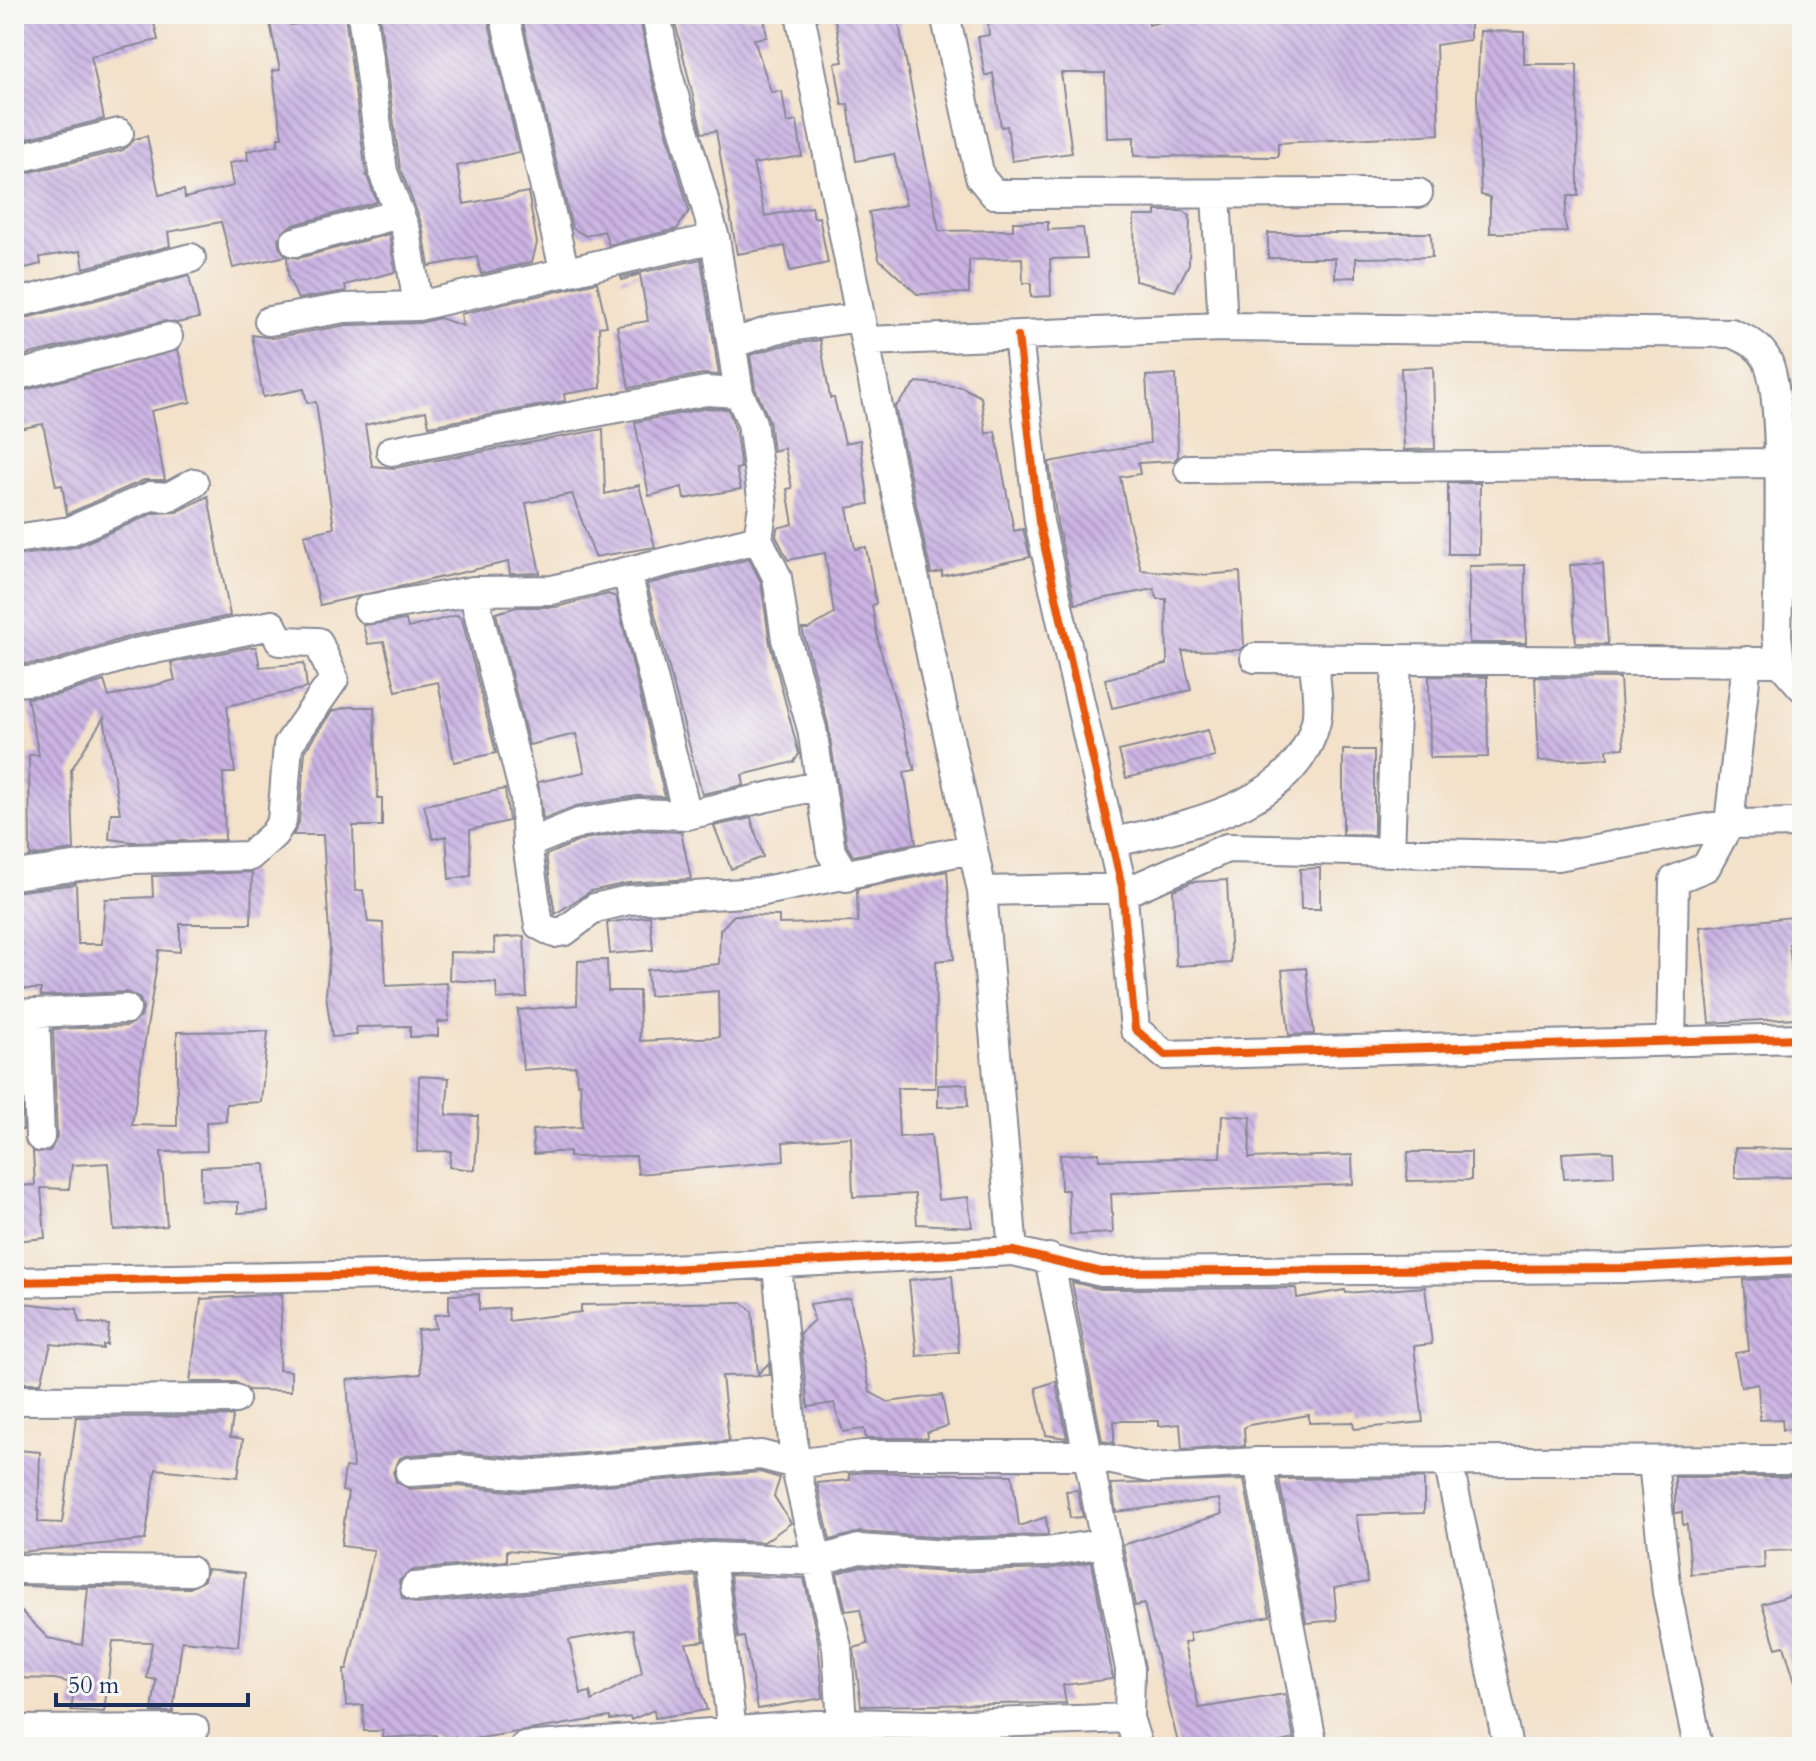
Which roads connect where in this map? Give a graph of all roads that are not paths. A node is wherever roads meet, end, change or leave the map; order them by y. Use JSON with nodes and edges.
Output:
{"nodes":[{"id":1,"x":362,"y":14,"type":"edge"},
{"id":2,"x":504,"y":14,"type":"edge"},
{"id":3,"x":656,"y":14,"type":"edge"},
{"id":4,"x":800,"y":14,"type":"edge"},
{"id":5,"x":945,"y":14,"type":"edge"},
{"id":6,"x":119,"y":133,"type":"dead end"},
{"id":7,"x":14,"y":159,"type":"edge"},
{"id":8,"x":1418,"y":193,"type":"dead end"},
{"id":9,"x":1216,"y":194,"type":"junction"},
{"id":10,"x":399,"y":214,"type":"junction"},
{"id":11,"x":715,"y":238,"type":"junction"},
{"id":12,"x":295,"y":242,"type":"dead end"},
{"id":13,"x":191,"y":258,"type":"dead end"},
{"id":14,"x":565,"y":273,"type":"junction"},
{"id":15,"x":14,"y":304,"type":"edge"},
{"id":16,"x":418,"y":306,"type":"junction"},
{"id":17,"x":269,"y":321,"type":"dead end"},
{"id":18,"x":1223,"y":327,"type":"junction"},
{"id":19,"x":863,"y":329,"type":"junction"},
{"id":20,"x":1018,"y":336,"type":"junction"},
{"id":21,"x":168,"y":337,"type":"dead end"},
{"id":22,"x":734,"y":343,"type":"junction"},
{"id":23,"x":14,"y":376,"type":"edge"},
{"id":24,"x":739,"y":393,"type":"junction"},
{"id":25,"x":391,"y":451,"type":"dead end"},
{"id":26,"x":1777,"y":463,"type":"junction"},
{"id":27,"x":1189,"y":469,"type":"dead end"},
{"id":28,"x":194,"y":483,"type":"dead end"},
{"id":29,"x":14,"y":539,"type":"edge"},
{"id":30,"x":758,"y":539,"type":"junction"},
{"id":31,"x":1790,"y":572,"type":"edge"},
{"id":32,"x":627,"y":573,"type":"junction"},
{"id":33,"x":473,"y":591,"type":"junction"},
{"id":34,"x":368,"y":609,"type":"dead end"},
{"id":35,"x":1255,"y":658,"type":"dead end"},
{"id":36,"x":1397,"y":659,"type":"junction"},
{"id":37,"x":1314,"y":661,"type":"junction"},
{"id":38,"x":1747,"y":661,"type":"junction"},
{"id":39,"x":1780,"y":662,"type":"junction"},
{"id":40,"x":14,"y":682,"type":"edge"},
{"id":41,"x":1802,"y":687,"type":"edge"},
{"id":42,"x":821,"y":785,"type":"junction"},
{"id":43,"x":687,"y":815,"type":"junction"},
{"id":44,"x":1802,"y":823,"type":"edge"},
{"id":45,"x":1729,"y":824,"type":"junction"},
{"id":46,"x":1111,"y":843,"type":"junction"},
{"id":47,"x":527,"y":844,"type":"junction"},
{"id":48,"x":971,"y":849,"type":"junction"},
{"id":49,"x":1390,"y":851,"type":"junction"},
{"id":50,"x":14,"y":875,"type":"edge"},
{"id":51,"x":846,"y":877,"type":"junction"},
{"id":52,"x":1122,"y":887,"type":"junction"},
{"id":53,"x":982,"y":891,"type":"junction"},
{"id":54,"x":126,"y":1009,"type":"dead end"},
{"id":55,"x":24,"y":1013,"type":"edge"},
{"id":56,"x":1802,"y":1038,"type":"edge"},
{"id":57,"x":1671,"y":1042,"type":"junction"},
{"id":58,"x":40,"y":1137,"type":"dead end"},
{"id":59,"x":1013,"y":1251,"type":"junction"},
{"id":60,"x":1049,"y":1258,"type":"junction"},
{"id":61,"x":1802,"y":1260,"type":"edge"},
{"id":62,"x":777,"y":1265,"type":"junction"},
{"id":63,"x":14,"y":1282,"type":"edge"},
{"id":64,"x":235,"y":1399,"type":"dead end"},
{"id":65,"x":14,"y":1400,"type":"edge"},
{"id":66,"x":1088,"y":1455,"type":"junction"},
{"id":67,"x":1802,"y":1460,"type":"edge"},
{"id":68,"x":1448,"y":1461,"type":"junction"},
{"id":69,"x":1258,"y":1462,"type":"junction"},
{"id":70,"x":1653,"y":1463,"type":"junction"},
{"id":71,"x":795,"y":1464,"type":"junction"},
{"id":72,"x":410,"y":1472,"type":"dead end"},
{"id":73,"x":1106,"y":1543,"type":"junction"},
{"id":74,"x":711,"y":1557,"type":"junction"},
{"id":75,"x":817,"y":1561,"type":"junction"},
{"id":76,"x":14,"y":1569,"type":"edge"},
{"id":77,"x":190,"y":1571,"type":"dead end"},
{"id":78,"x":415,"y":1587,"type":"dead end"},
{"id":79,"x":1129,"y":1718,"type":"junction"},
{"id":80,"x":194,"y":1729,"type":"dead end"},
{"id":81,"x":14,"y":1730,"type":"edge"},
{"id":82,"x":732,"y":1731,"type":"junction"},
{"id":83,"x":846,"y":1735,"type":"edge"},
{"id":84,"x":524,"y":1747,"type":"edge"},
{"id":85,"x":1138,"y":1747,"type":"edge"},
{"id":86,"x":1313,"y":1747,"type":"edge"},
{"id":87,"x":1508,"y":1747,"type":"edge"},
{"id":88,"x":1698,"y":1747,"type":"edge"}],
"edges":[{"from":1,"to":10,"type":"street"},
{"from":2,"to":14,"type":"street"},
{"from":3,"to":11,"type":"street"},
{"from":4,"to":19,"type":"street"},
{"from":5,"to":9,"type":"street"},
{"from":6,"to":7,"type":"street"},
{"from":8,"to":9,"type":"street"},
{"from":9,"to":18,"type":"street"},
{"from":10,"to":12,"type":"street"},
{"from":10,"to":16,"type":"street"},
{"from":11,"to":14,"type":"street"},
{"from":11,"to":22,"type":"street"},
{"from":13,"to":15,"type":"street"},
{"from":14,"to":16,"type":"street"},
{"from":16,"to":17,"type":"street"},
{"from":18,"to":20,"type":"street"},
{"from":18,"to":26,"type":"street"},
{"from":19,"to":20,"type":"street"},
{"from":19,"to":22,"type":"street"},
{"from":19,"to":48,"type":"street"},
{"from":20,"to":46,"type":"street"},
{"from":21,"to":23,"type":"street"},
{"from":22,"to":24,"type":"street"},
{"from":24,"to":25,"type":"street"},
{"from":24,"to":30,"type":"street"},
{"from":26,"to":27,"type":"street"},
{"from":26,"to":31,"type":"street"},
{"from":28,"to":29,"type":"street"},
{"from":30,"to":32,"type":"street"},
{"from":30,"to":42,"type":"street"},
{"from":31,"to":39,"type":"street"},
{"from":32,"to":33,"type":"street"},
{"from":32,"to":43,"type":"street"},
{"from":33,"to":34,"type":"street"},
{"from":33,"to":47,"type":"street"},
{"from":35,"to":37,"type":"street"},
{"from":36,"to":37,"type":"street"},
{"from":36,"to":38,"type":"street"},
{"from":36,"to":49,"type":"street"},
{"from":37,"to":46,"type":"street"},
{"from":38,"to":39,"type":"street"},
{"from":38,"to":45,"type":"street"},
{"from":39,"to":41,"type":"street"},
{"from":40,"to":50,"type":"street"},
{"from":42,"to":43,"type":"street"},
{"from":42,"to":51,"type":"street"},
{"from":43,"to":47,"type":"street"},
{"from":44,"to":45,"type":"street"},
{"from":45,"to":49,"type":"street"},
{"from":45,"to":57,"type":"street"},
{"from":46,"to":52,"type":"street"},
{"from":47,"to":51,"type":"street"},
{"from":48,"to":51,"type":"street"},
{"from":48,"to":53,"type":"street"},
{"from":49,"to":52,"type":"street"},
{"from":52,"to":53,"type":"street"},
{"from":52,"to":57,"type":"street"},
{"from":53,"to":59,"type":"street"},
{"from":54,"to":55,"type":"street"},
{"from":55,"to":58,"type":"street"},
{"from":56,"to":57,"type":"street"},
{"from":59,"to":60,"type":"street"},
{"from":59,"to":62,"type":"street"},
{"from":60,"to":61,"type":"street"},
{"from":60,"to":66,"type":"street"},
{"from":62,"to":63,"type":"street"},
{"from":62,"to":71,"type":"street"},
{"from":64,"to":65,"type":"street"},
{"from":66,"to":69,"type":"street"},
{"from":66,"to":71,"type":"street"},
{"from":66,"to":73,"type":"street"},
{"from":67,"to":70,"type":"street"},
{"from":68,"to":69,"type":"street"},
{"from":68,"to":70,"type":"street"},
{"from":68,"to":87,"type":"street"},
{"from":69,"to":86,"type":"street"},
{"from":70,"to":88,"type":"street"},
{"from":71,"to":72,"type":"street"},
{"from":71,"to":75,"type":"street"},
{"from":73,"to":75,"type":"street"},
{"from":73,"to":79,"type":"street"},
{"from":74,"to":75,"type":"street"},
{"from":74,"to":78,"type":"street"},
{"from":74,"to":82,"type":"street"},
{"from":75,"to":83,"type":"street"},
{"from":76,"to":77,"type":"street"},
{"from":79,"to":83,"type":"street"},
{"from":79,"to":85,"type":"street"},
{"from":80,"to":81,"type":"street"},
{"from":82,"to":83,"type":"street"},
{"from":82,"to":84,"type":"street"}]}
